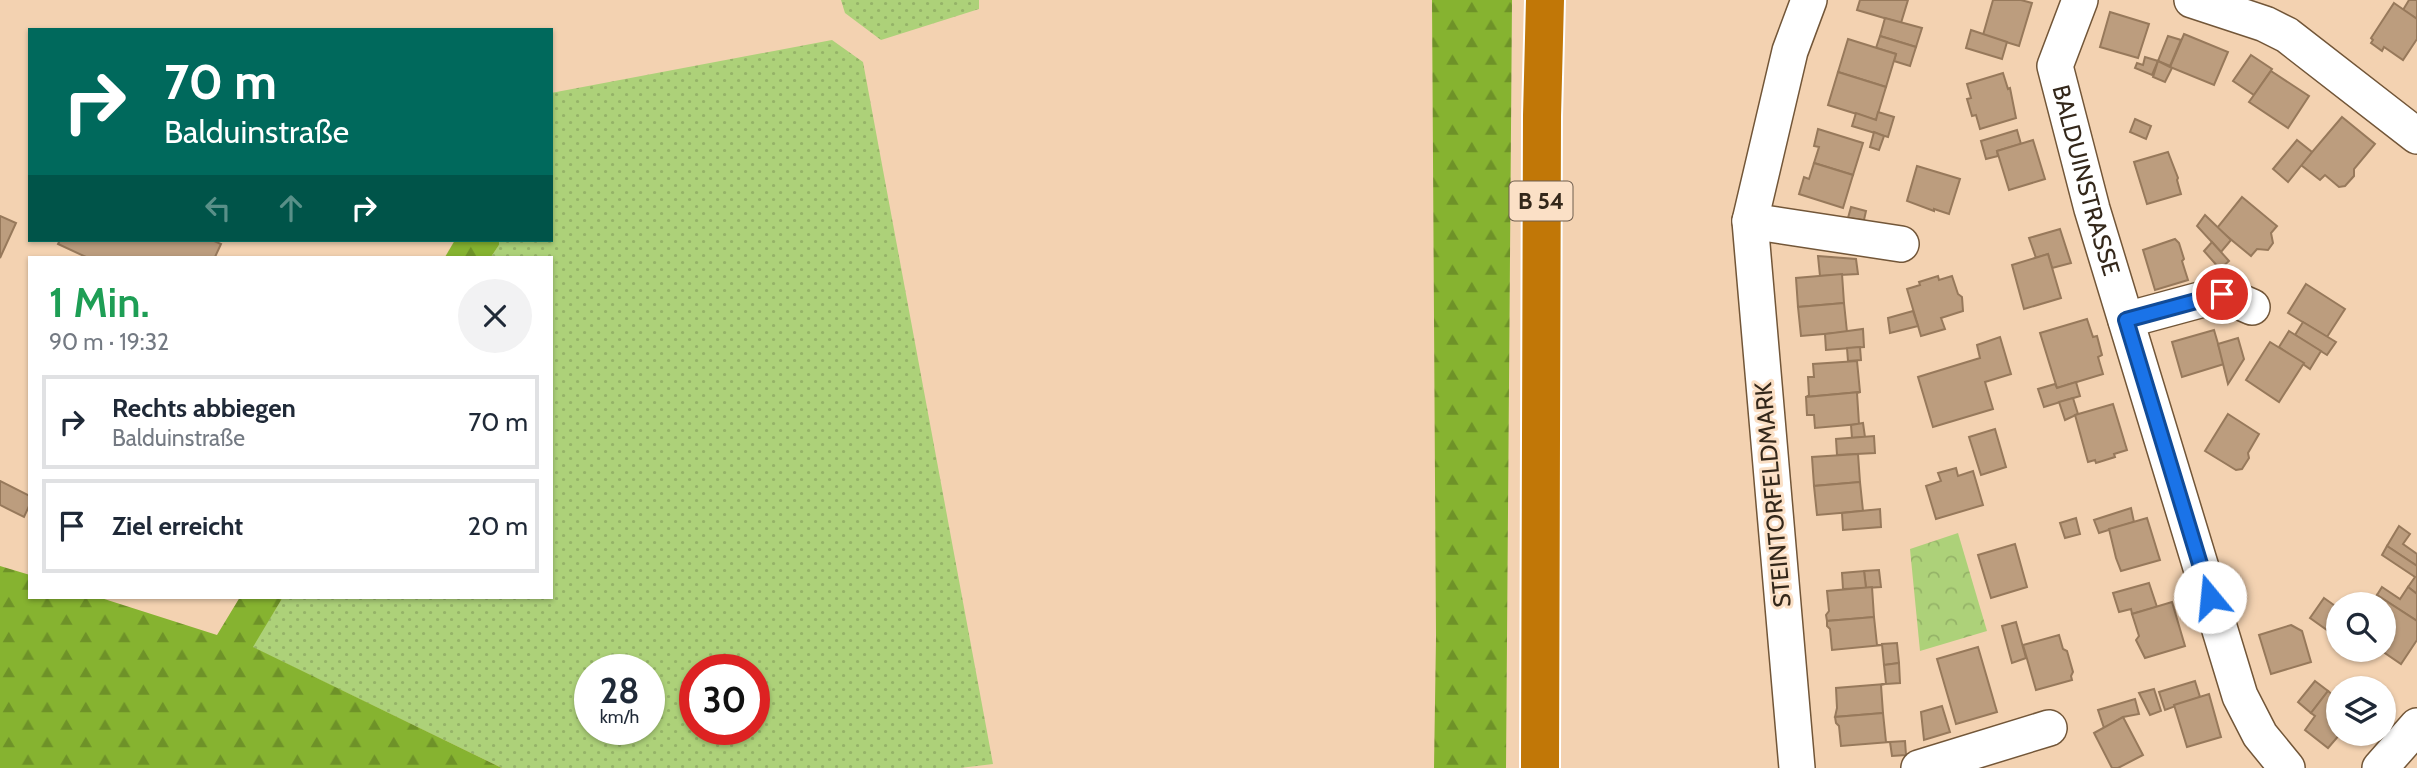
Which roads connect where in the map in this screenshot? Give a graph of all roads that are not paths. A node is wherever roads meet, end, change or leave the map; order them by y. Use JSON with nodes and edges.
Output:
{"nodes":[{"id":1,"x":1545,"y":0,"type":"edge"},
{"id":2,"x":1809,"y":0,"type":"edge"},
{"id":3,"x":2080,"y":0,"type":"edge"},
{"id":4,"x":2192,"y":0,"type":"edge"},
{"id":5,"x":2417,"y":136,"type":"edge"},
{"id":6,"x":1750,"y":221,"type":"junction"},
{"id":7,"x":1901,"y":244,"type":"dead end"},
{"id":8,"x":2252,"y":307,"type":"dead end"},
{"id":9,"x":2126,"y":320,"type":"junction"},
{"id":10,"x":2417,"y":726,"type":"edge"},
{"id":11,"x":2049,"y":728,"type":"dead end"},
{"id":12,"x":1540,"y":768,"type":"edge"},
{"id":13,"x":1797,"y":768,"type":"edge"},
{"id":14,"x":1919,"y":768,"type":"edge"},
{"id":15,"x":2287,"y":768,"type":"edge"},
{"id":16,"x":2380,"y":768,"type":"edge"}],
"edges":[{"from":1,"to":12,"type":"highway","number":"B 54"},
{"from":2,"to":6,"type":"street","name":"STEINTORFELDMARK"},
{"from":3,"to":9,"type":"street","name":"BALDUINSTRASSE"},
{"from":4,"to":5,"type":"street"},
{"from":6,"to":7,"type":"street"},
{"from":6,"to":13,"type":"street","name":"STEINTORFELDMARK"},
{"from":8,"to":9,"type":"street"},
{"from":9,"to":15,"type":"street","name":"BALDUINSTRASSE"},
{"from":10,"to":16,"type":"street"},
{"from":11,"to":14,"type":"street"}]}
